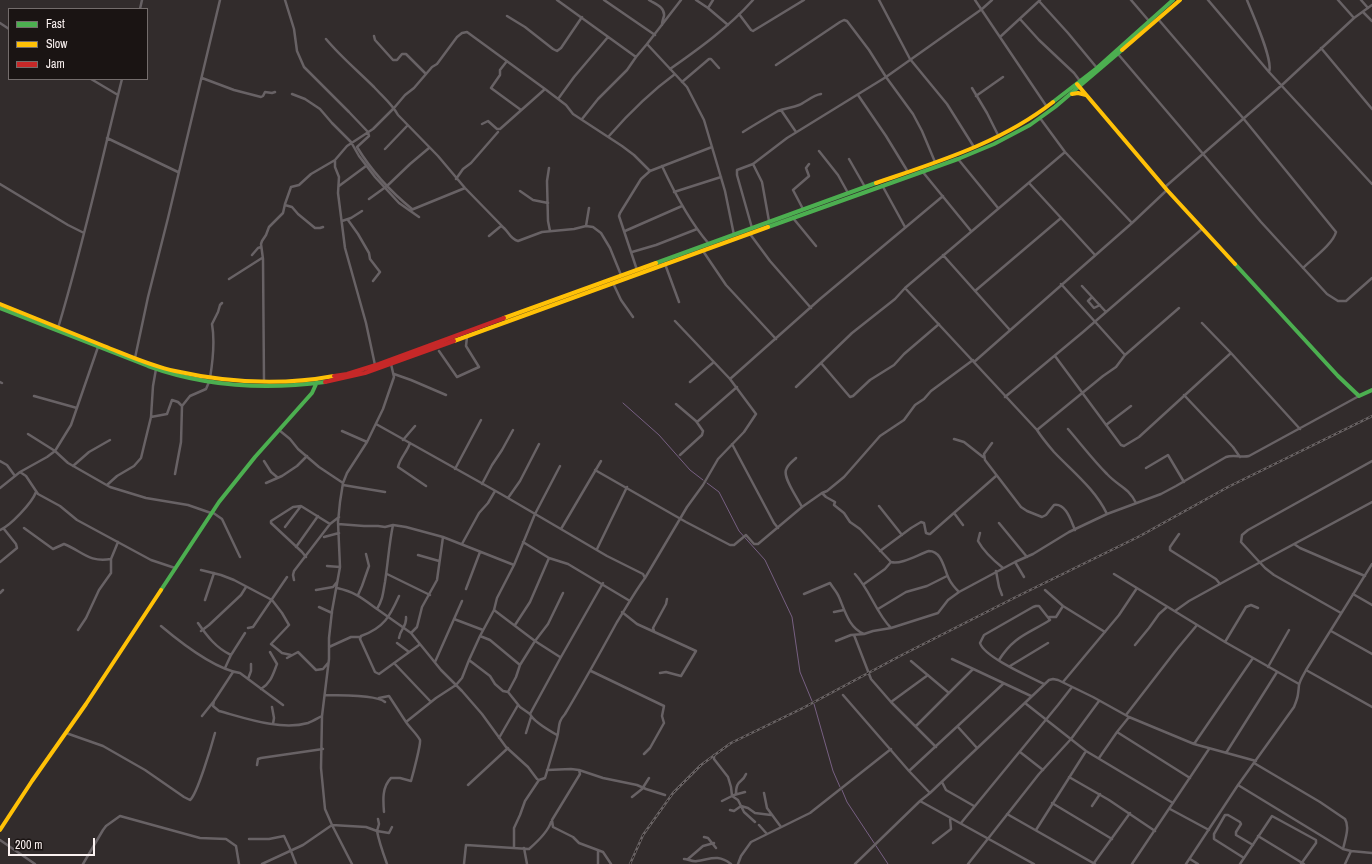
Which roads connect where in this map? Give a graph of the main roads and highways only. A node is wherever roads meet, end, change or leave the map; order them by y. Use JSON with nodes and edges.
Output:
{"nodes":[{"id":1,"x":1173,"y":0,"type":"edge"},
{"id":2,"x":1180,"y":0,"type":"edge"},
{"id":3,"x":1079,"y":84,"type":"junction"},
{"id":4,"x":1070,"y":94,"type":"junction"},
{"id":5,"x":1086,"y":95,"type":"junction"},
{"id":6,"x":734,"y":237,"type":"junction"},
{"id":7,"x":0,"y":304,"type":"edge"},
{"id":8,"x":0,"y":308,"type":"edge"},
{"id":9,"x":58,"y":329,"type":"junction"},
{"id":10,"x":135,"y":359,"type":"junction"},
{"id":11,"x":209,"y":380,"type":"junction"},
{"id":12,"x":318,"y":381,"type":"junction"},
{"id":13,"x":1372,"y":390,"type":"edge"},
{"id":14,"x":0,"y":830,"type":"edge"}],
"edges":[{"from":1,"to":3,"type":"main road"},
{"from":2,"to":3,"type":"main road"},
{"from":3,"to":4,"type":"main road"},
{"from":3,"to":5,"type":"main road"},
{"from":3,"to":6,"type":"main road"},
{"from":4,"to":5,"type":"main road"},
{"from":4,"to":6,"type":"main road"},
{"from":5,"to":13,"type":"main road"},
{"from":6,"to":12,"type":"main road"},
{"from":6,"to":12,"type":"main road"},
{"from":7,"to":9,"type":"main road"},
{"from":8,"to":9,"type":"main road"},
{"from":9,"to":10,"type":"main road"},
{"from":9,"to":10,"type":"main road"},
{"from":10,"to":11,"type":"main road"},
{"from":10,"to":11,"type":"main road"},
{"from":11,"to":12,"type":"main road"},
{"from":11,"to":12,"type":"main road"},
{"from":12,"to":14,"type":"main road"}]}
